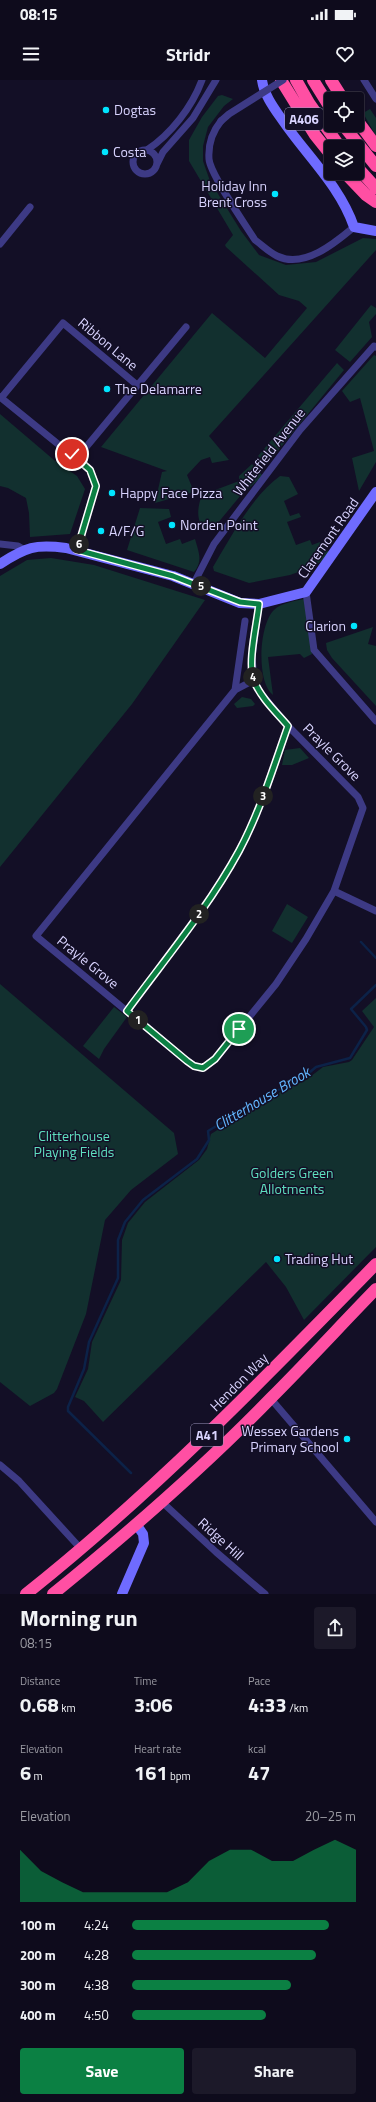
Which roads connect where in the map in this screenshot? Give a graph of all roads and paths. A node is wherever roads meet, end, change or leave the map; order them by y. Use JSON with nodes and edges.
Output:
{"nodes":[{"id":1,"x":202,"y":80,"type":"edge"},
{"id":2,"x":216,"y":80,"type":"edge"},
{"id":3,"x":282,"y":80,"type":"edge"},
{"id":4,"x":296,"y":80,"type":"edge"},
{"id":5,"x":313,"y":80,"type":"edge"},
{"id":6,"x":331,"y":80,"type":"edge"},
{"id":7,"x":364,"y":80,"type":"edge"},
{"id":8,"x":260,"y":82,"type":"edge"},
{"id":9,"x":339,"y":92,"type":"edge"},
{"id":10,"x":324,"y":97,"type":"edge"},
{"id":11,"x":376,"y":99,"type":"edge"},
{"id":12,"x":364,"y":130,"type":"edge"},
{"id":13,"x":348,"y":132,"type":"edge"},
{"id":14,"x":336,"y":140,"type":"edge"},
{"id":15,"x":324,"y":146,"type":"edge"},
{"id":16,"x":376,"y":146,"type":"edge"},
{"id":17,"x":147,"y":150,"type":"junction"},
{"id":18,"x":157,"y":164,"type":"junction"},
{"id":19,"x":376,"y":166,"type":"edge"},
{"id":20,"x":364,"y":175,"type":"edge"},
{"id":21,"x":350,"y":180,"type":"edge"},
{"id":22,"x":376,"y":188,"type":"edge"},
{"id":23,"x":376,"y":202,"type":"edge"},
{"id":24,"x":30,"y":207,"type":"dead end"},
{"id":25,"x":354,"y":227,"type":"junction"},
{"id":26,"x":376,"y":231,"type":"edge"},
{"id":27,"x":0,"y":244,"type":"edge"},
{"id":28,"x":186,"y":327,"type":"dead end"},
{"id":29,"x":376,"y":347,"type":"edge"},
{"id":30,"x":138,"y":385,"type":"junction"},
{"id":31,"x":0,"y":397,"type":"edge"},
{"id":32,"x":75,"y":456,"type":"junction"},
{"id":33,"x":376,"y":492,"type":"edge"},
{"id":34,"x":0,"y":544,"type":"edge"},
{"id":35,"x":23,"y":549,"type":"junction"},
{"id":36,"x":77,"y":550,"type":"junction"},
{"id":37,"x":0,"y":564,"type":"edge"},
{"id":38,"x":194,"y":583,"type":"junction"},
{"id":39,"x":306,"y":592,"type":"junction"},
{"id":40,"x":259,"y":604,"type":"junction"},
{"id":41,"x":245,"y":621,"type":"dead end"},
{"id":42,"x":254,"y":680,"type":"junction"},
{"id":43,"x":235,"y":690,"type":"junction"},
{"id":44,"x":376,"y":720,"type":"edge"},
{"id":45,"x":288,"y":726,"type":"junction"},
{"id":46,"x":334,"y":891,"type":"junction"},
{"id":47,"x":376,"y":911,"type":"edge"},
{"id":48,"x":127,"y":1011,"type":"junction"},
{"id":49,"x":376,"y":1264,"type":"edge"},
{"id":50,"x":376,"y":1289,"type":"edge"},
{"id":51,"x":271,"y":1399,"type":"junction"},
{"id":52,"x":0,"y":1465,"type":"edge"},
{"id":53,"x":162,"y":1502,"type":"junction"},
{"id":54,"x":376,"y":1522,"type":"edge"},
{"id":55,"x":136,"y":1524,"type":"junction"},
{"id":56,"x":82,"y":1550,"type":"junction"},
{"id":57,"x":26,"y":1594,"type":"edge"},
{"id":58,"x":52,"y":1594,"type":"edge"},
{"id":59,"x":122,"y":1594,"type":"edge"},
{"id":60,"x":265,"y":1594,"type":"edge"}],
"edges":[{"from":1,"to":17,"type":"street"},
{"from":2,"to":18,"type":"street"},
{"from":3,"to":15,"type":"highway","number":"A406"},
{"from":3,"to":25,"type":"street","bridge":true},
{"from":4,"to":14,"type":"highway","number":"A406"},
{"from":5,"to":10,"type":"highway","number":"A406"},
{"from":6,"to":9,"type":"highway"},
{"from":7,"to":11,"type":"street"},
{"from":8,"to":25,"type":"street"},
{"from":12,"to":16,"type":"highway"},
{"from":13,"to":19,"type":"highway","number":"A406"},
{"from":17,"to":18,"type":"street"},
{"from":17,"to":18,"type":"street"},
{"from":20,"to":22,"type":"highway"},
{"from":21,"to":23,"type":"highway"},
{"from":24,"to":27,"type":"street"},
{"from":25,"to":26,"type":"street"},
{"from":28,"to":30,"type":"street"},
{"from":29,"to":38,"type":"street","name":"Whitefield Avenue"},
{"from":30,"to":31,"type":"street","name":"Ribbon Lane"},
{"from":30,"to":32,"type":"street"},
{"from":31,"to":32,"type":"street"},
{"from":32,"to":36,"type":"street"},
{"from":33,"to":39,"type":"street","name":"Claremont Road"},
{"from":34,"to":35,"type":"street"},
{"from":35,"to":36,"type":"street","name":"Claremont Road"},
{"from":35,"to":37,"type":"street","name":"Claremont Road"},
{"from":36,"to":38,"type":"street","name":"Claremont Road"},
{"from":38,"to":40,"type":"street","name":"Claremont Road"},
{"from":39,"to":40,"type":"street","name":"Claremont Road"},
{"from":39,"to":44,"type":"street"},
{"from":40,"to":42,"type":"street","name":"Prayle Grove"},
{"from":41,"to":43,"type":"street"},
{"from":42,"to":43,"type":"street","name":"Prayle Grove"},
{"from":42,"to":45,"type":"street","name":"Prayle Grove"},
{"from":43,"to":48,"type":"street","name":"Prayle Grove"},
{"from":45,"to":46,"type":"street","name":"Prayle Grove"},
{"from":45,"to":48,"type":"street"},
{"from":46,"to":47,"type":"street"},
{"from":46,"to":48,"type":"street","name":"Prayle Grove"},
{"from":49,"to":56,"type":"highway","name":"Hendon Way","number":"A41"},
{"from":50,"to":51,"type":"highway","number":"A41"},
{"from":51,"to":53,"type":"highway","number":"A41"},
{"from":51,"to":54,"type":"street"},
{"from":52,"to":56,"type":"street"},
{"from":53,"to":55,"type":"highway","number":"A41"},
{"from":53,"to":60,"type":"street","name":"Ridge Hill"},
{"from":55,"to":58,"type":"highway","number":"A41"},
{"from":55,"to":59,"type":"street"},
{"from":56,"to":57,"type":"highway","name":"Hendon Way","number":"A41"}]}
